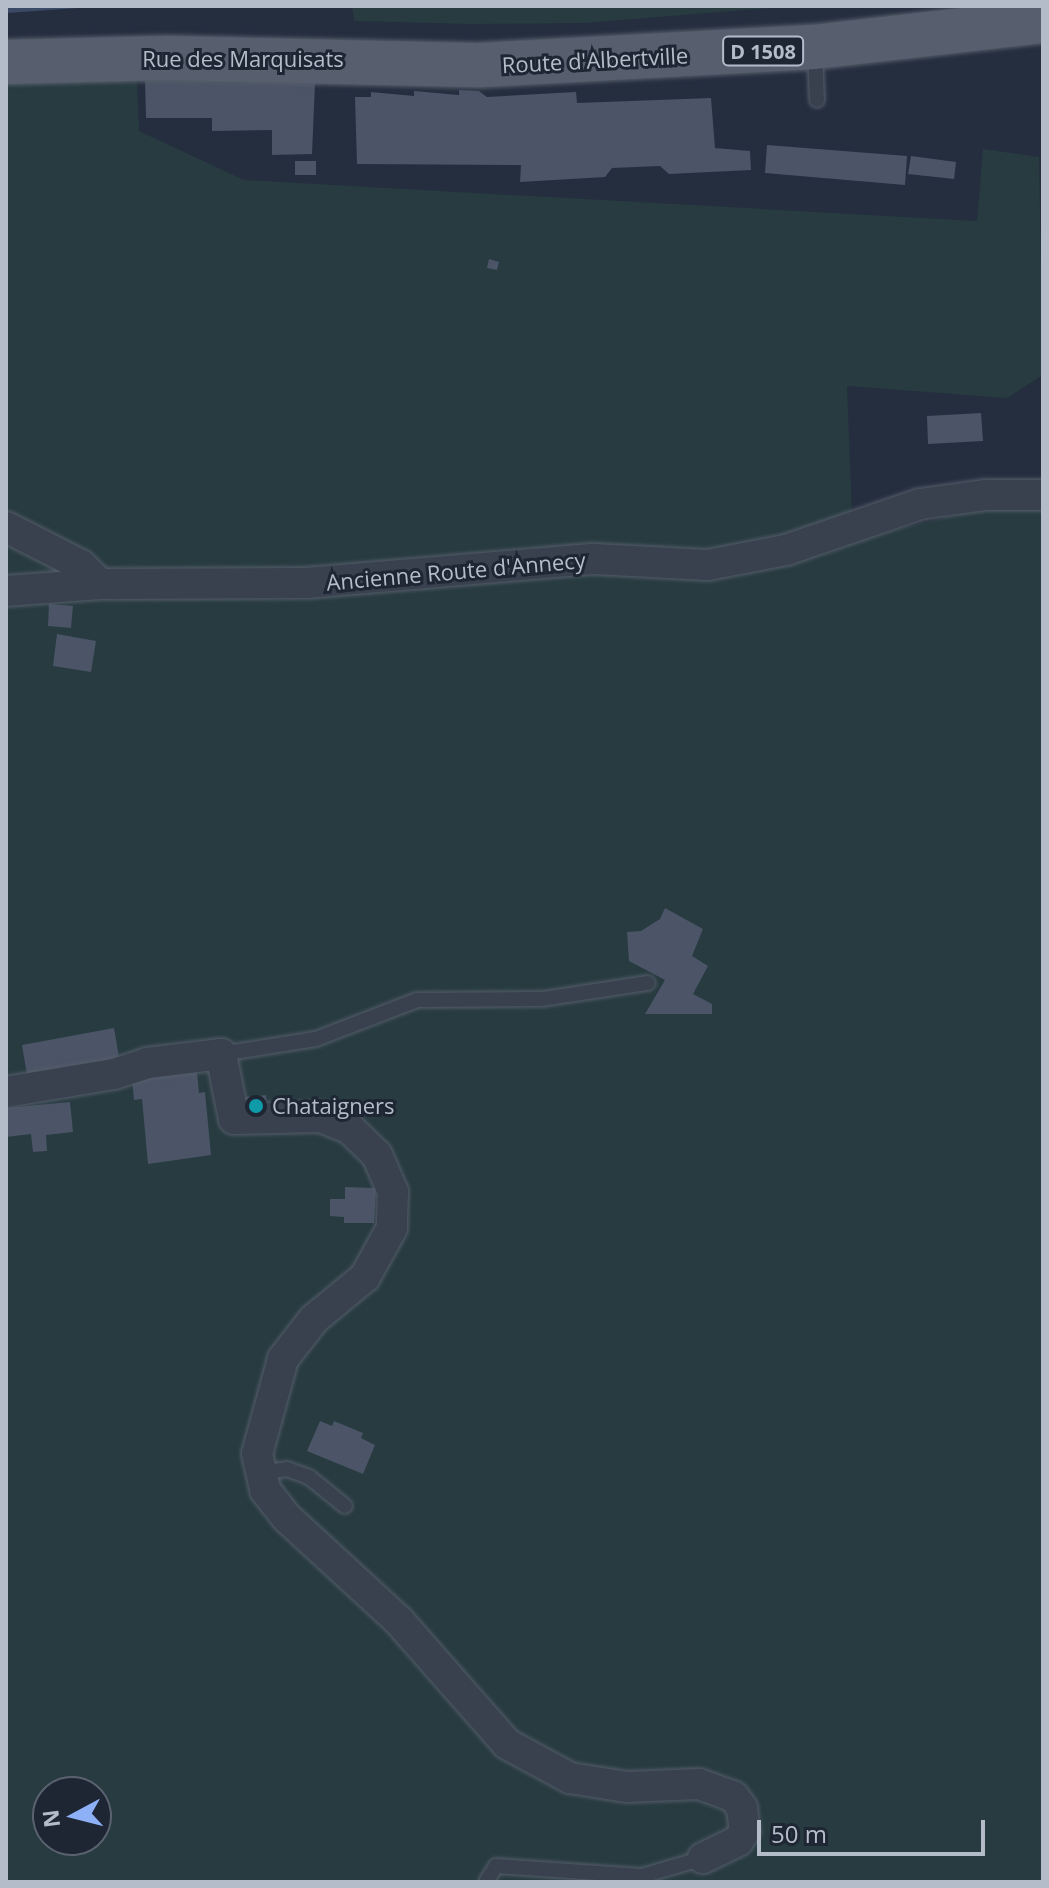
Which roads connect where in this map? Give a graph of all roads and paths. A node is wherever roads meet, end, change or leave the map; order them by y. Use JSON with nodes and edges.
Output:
{"nodes":[{"id":1,"x":1043,"y":21,"type":"edge"},
{"id":2,"x":814,"y":47,"type":"junction"},
{"id":3,"x":6,"y":62,"type":"edge"},
{"id":4,"x":481,"y":65,"type":"joint"},
{"id":5,"x":817,"y":100,"type":"dead end"},
{"id":6,"x":1043,"y":495,"type":"edge"},
{"id":7,"x":6,"y":527,"type":"edge"},
{"id":8,"x":100,"y":584,"type":"junction"},
{"id":9,"x":6,"y":591,"type":"edge"},
{"id":10,"x":648,"y":983,"type":"dead end"},
{"id":11,"x":221,"y":1054,"type":"junction"},
{"id":12,"x":6,"y":1092,"type":"edge"},
{"id":13,"x":259,"y":1473,"type":"junction"},
{"id":14,"x":345,"y":1506,"type":"dead end"},
{"id":15,"x":703,"y":1858,"type":"joint"},
{"id":16,"x":486,"y":1882,"type":"edge"}],
"edges":[{"from":1,"to":2,"type":"main road","name":"Route d'Albertville","number":"D 1508"},
{"from":2,"to":4,"type":"main road","name":"Route d'Albertville","number":"D 1508"},
{"from":2,"to":5,"type":"lane"},
{"from":3,"to":4,"type":"main road","name":"Rue des Marquisats","number":"D 1508"},
{"from":6,"to":8,"type":"street","name":"Ancienne Route d'Annecy"},
{"from":7,"to":8,"type":"street"},
{"from":8,"to":9,"type":"street","name":"Ancienne Route d'Annecy"},
{"from":10,"to":11,"type":"lane"},
{"from":11,"to":12,"type":"street"},
{"from":11,"to":13,"type":"street"},
{"from":13,"to":14,"type":"lane"},
{"from":13,"to":15,"type":"street"},
{"from":15,"to":16,"type":"lane"}]}
